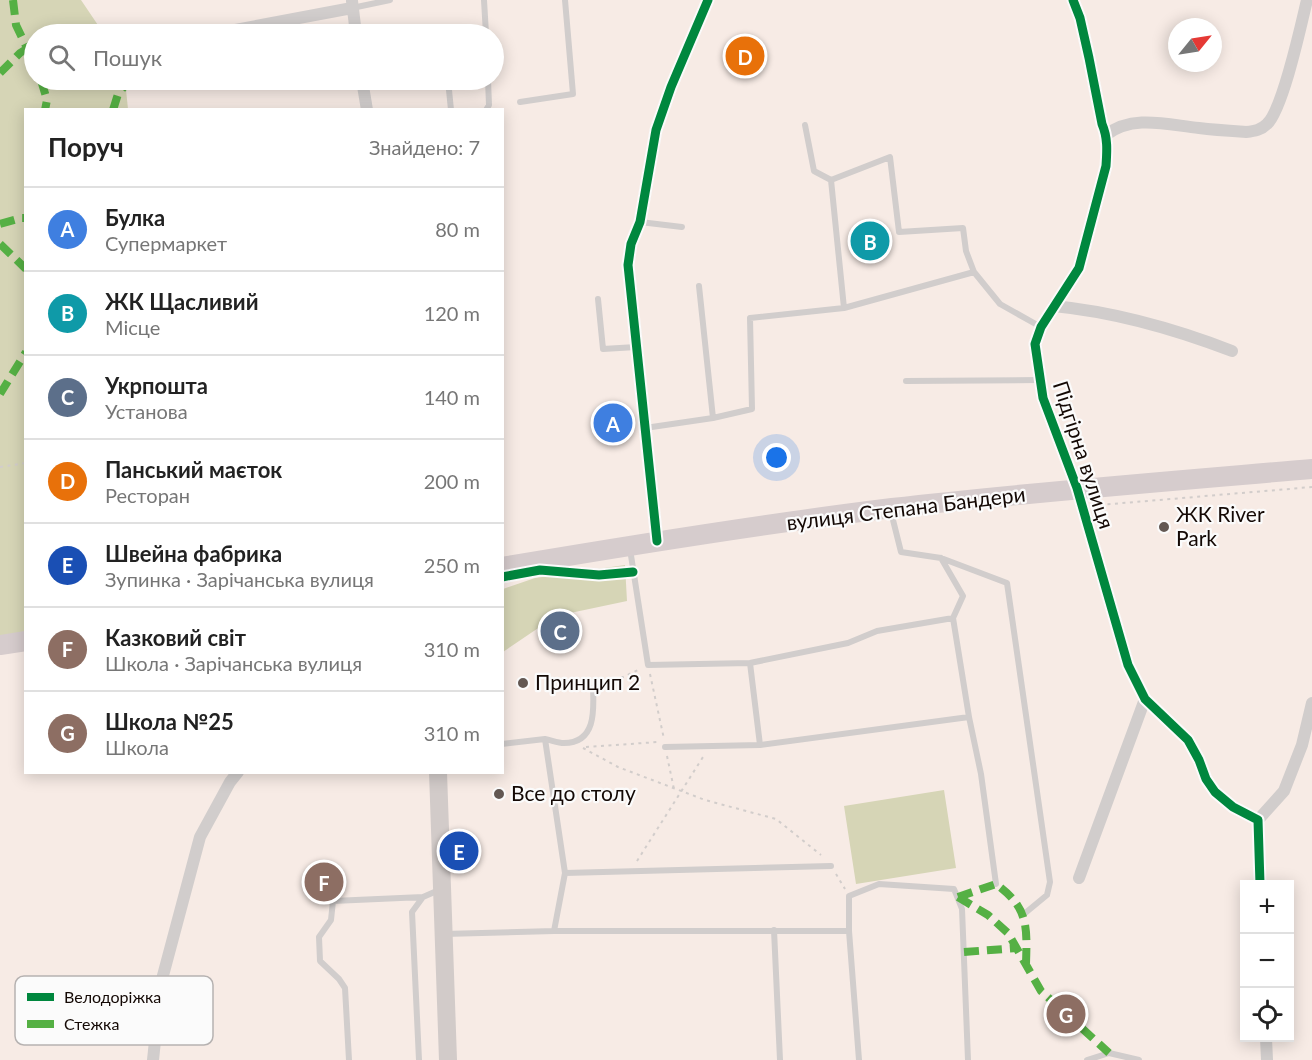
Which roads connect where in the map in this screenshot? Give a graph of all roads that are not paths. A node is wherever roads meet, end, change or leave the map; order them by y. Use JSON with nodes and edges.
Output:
{"nodes":[{"id":1,"x":390,"y":0,"type":"edge"},
{"id":2,"x":484,"y":0,"type":"edge"},
{"id":3,"x":565,"y":0,"type":"edge"},
{"id":4,"x":708,"y":0,"type":"edge"},
{"id":5,"x":1073,"y":0,"type":"edge"},
{"id":6,"x":1307,"y":0,"type":"edge"},
{"id":7,"x":352,"y":4,"type":"edge"},
{"id":8,"x":260,"y":24,"type":"edge"},
{"id":9,"x":355,"y":24,"type":"edge"},
{"id":10,"x":485,"y":24,"type":"edge"},
{"id":11,"x":364,"y":90,"type":"edge"},
{"id":12,"x":449,"y":90,"type":"edge"},
{"id":13,"x":488,"y":90,"type":"edge"},
{"id":14,"x":520,"y":102,"type":"dead end"},
{"id":15,"x":367,"y":108,"type":"edge"},
{"id":16,"x":451,"y":108,"type":"edge"},
{"id":17,"x":487,"y":108,"type":"edge"},
{"id":18,"x":805,"y":124,"type":"dead end"},
{"id":19,"x":1106,"y":135,"type":"junction"},
{"id":20,"x":831,"y":180,"type":"junction"},
{"id":21,"x":640,"y":222,"type":"junction"},
{"id":22,"x":682,"y":227,"type":"dead end"},
{"id":23,"x":974,"y":272,"type":"junction"},
{"id":24,"x":699,"y":285,"type":"dead end"},
{"id":25,"x":598,"y":299,"type":"dead end"},
{"id":26,"x":1053,"y":306,"type":"junction"},
{"id":27,"x":844,"y":309,"type":"junction"},
{"id":28,"x":1041,"y":327,"type":"junction"},
{"id":29,"x":636,"y":347,"type":"junction"},
{"id":30,"x":1232,"y":351,"type":"dead end"},
{"id":31,"x":1040,"y":380,"type":"junction"},
{"id":32,"x":906,"y":381,"type":"dead end"},
{"id":33,"x":713,"y":418,"type":"junction"},
{"id":34,"x":644,"y":429,"type":"junction"},
{"id":35,"x":1312,"y":469,"type":"edge"},
{"id":36,"x":1079,"y":497,"type":"junction"},
{"id":37,"x":891,"y":509,"type":"junction"},
{"id":38,"x":657,"y":541,"type":"junction"},
{"id":39,"x":630,"y":546,"type":"junction"},
{"id":40,"x":941,"y":558,"type":"junction"},
{"id":41,"x":504,"y":567,"type":"edge"},
{"id":42,"x":953,"y":618,"type":"junction"},
{"id":43,"x":24,"y":641,"type":"edge"},
{"id":44,"x":0,"y":645,"type":"edge"},
{"id":45,"x":750,"y":663,"type":"junction"},
{"id":46,"x":612,"y":683,"type":"road end"},
{"id":47,"x":1146,"y":699,"type":"junction"},
{"id":48,"x":1312,"y":703,"type":"edge"},
{"id":49,"x":969,"y":717,"type":"junction"},
{"id":50,"x":545,"y":739,"type":"junction"},
{"id":51,"x":504,"y":744,"type":"edge"},
{"id":52,"x":760,"y":745,"type":"junction"},
{"id":53,"x":665,"y":747,"type":"road end"},
{"id":54,"x":236,"y":774,"type":"edge"},
{"id":55,"x":438,"y":774,"type":"edge"},
{"id":56,"x":1258,"y":820,"type":"junction"},
{"id":57,"x":831,"y":866,"type":"road end"},
{"id":58,"x":565,"y":873,"type":"junction"},
{"id":59,"x":1079,"y":878,"type":"dead end"},
{"id":60,"x":1260,"y":880,"type":"edge"},
{"id":61,"x":996,"y":884,"type":"dead end"},
{"id":62,"x":442,"y":889,"type":"junction"},
{"id":63,"x":423,"y":897,"type":"junction"},
{"id":64,"x":1024,"y":914,"type":"dead end"},
{"id":65,"x":774,"y":930,"type":"junction"},
{"id":66,"x":554,"y":931,"type":"junction"},
{"id":67,"x":849,"y":931,"type":"junction"},
{"id":68,"x":444,"y":934,"type":"junction"},
{"id":69,"x":163,"y":976,"type":"edge"},
{"id":70,"x":1266,"y":1042,"type":"edge"},
{"id":71,"x":155,"y":1045,"type":"edge"},
{"id":72,"x":153,"y":1060,"type":"edge"},
{"id":73,"x":349,"y":1060,"type":"edge"},
{"id":74,"x":419,"y":1060,"type":"edge"},
{"id":75,"x":448,"y":1060,"type":"edge"},
{"id":76,"x":780,"y":1060,"type":"edge"},
{"id":77,"x":859,"y":1060,"type":"edge"},
{"id":78,"x":968,"y":1060,"type":"edge"},
{"id":79,"x":1087,"y":1060,"type":"edge"},
{"id":80,"x":1139,"y":1060,"type":"edge"},
{"id":81,"x":1267,"y":1060,"type":"edge"}],
"edges":[{"from":1,"to":7,"type":"lane"},
{"from":2,"to":10,"type":"lane"},
{"from":3,"to":14,"type":"lane"},
{"from":4,"to":21,"type":"street"},
{"from":5,"to":19,"type":"street","name":"Підгірна вулиця"},
{"from":6,"to":19,"type":"street"},
{"from":7,"to":8,"type":"street"},
{"from":7,"to":9,"type":"street"},
{"from":11,"to":15,"type":"street"},
{"from":12,"to":16,"type":"lane"},
{"from":13,"to":17,"type":"lane"},
{"from":18,"to":20,"type":"lane"},
{"from":19,"to":26,"type":"street","name":"Підгірна вулиця"},
{"from":20,"to":23,"type":"lane"},
{"from":20,"to":27,"type":"lane"},
{"from":21,"to":22,"type":"lane"},
{"from":21,"to":29,"type":"street"},
{"from":23,"to":27,"type":"lane"},
{"from":23,"to":28,"type":"lane"},
{"from":24,"to":33,"type":"lane"},
{"from":25,"to":29,"type":"lane"},
{"from":26,"to":28,"type":"street","name":"Підгірна вулиця"},
{"from":26,"to":30,"type":"street"},
{"from":27,"to":33,"type":"lane"},
{"from":28,"to":31,"type":"street","name":"Підгірна вулиця"},
{"from":29,"to":34,"type":"street"},
{"from":31,"to":32,"type":"lane"},
{"from":31,"to":36,"type":"street","name":"Підгірна вулиця"},
{"from":33,"to":34,"type":"lane"},
{"from":34,"to":38,"type":"street"},
{"from":35,"to":36,"type":"main road","name":"вулиця Степана Бандери"},
{"from":36,"to":37,"type":"main road","name":"вулиця Степана Бандери"},
{"from":36,"to":47,"type":"street","name":"Підгірна вулиця"},
{"from":37,"to":38,"type":"main road","name":"вулиця Степана Бандери"},
{"from":37,"to":40,"type":"lane"},
{"from":38,"to":39,"type":"main road","name":"вулиця Степана Бандери"},
{"from":39,"to":41,"type":"main road","name":"вулиця Степана Бандери"},
{"from":39,"to":45,"type":"lane"},
{"from":40,"to":42,"type":"lane"},
{"from":40,"to":64,"type":"lane"},
{"from":42,"to":45,"type":"lane"},
{"from":42,"to":49,"type":"lane"},
{"from":43,"to":44,"type":"main road"},
{"from":45,"to":52,"type":"lane"},
{"from":46,"to":50,"type":"lane"},
{"from":47,"to":56,"type":"street","name":"Підгірна вулиця"},
{"from":47,"to":59,"type":"street"},
{"from":48,"to":56,"type":"street"},
{"from":49,"to":52,"type":"lane"},
{"from":49,"to":61,"type":"lane"},
{"from":50,"to":51,"type":"lane"},
{"from":50,"to":58,"type":"lane"},
{"from":52,"to":53,"type":"lane"},
{"from":54,"to":69,"type":"street"},
{"from":55,"to":62,"type":"street"},
{"from":56,"to":60,"type":"street"},
{"from":57,"to":58,"type":"lane"},
{"from":58,"to":66,"type":"lane"},
{"from":62,"to":63,"type":"lane"},
{"from":62,"to":68,"type":"street"},
{"from":63,"to":73,"type":"lane"},
{"from":63,"to":74,"type":"lane"},
{"from":65,"to":66,"type":"lane"},
{"from":65,"to":67,"type":"lane"},
{"from":65,"to":76,"type":"lane"},
{"from":66,"to":68,"type":"lane"},
{"from":67,"to":77,"type":"lane"},
{"from":67,"to":78,"type":"lane"},
{"from":68,"to":75,"type":"street"},
{"from":70,"to":81,"type":"street"},
{"from":71,"to":72,"type":"street"},
{"from":79,"to":80,"type":"lane"}]}
